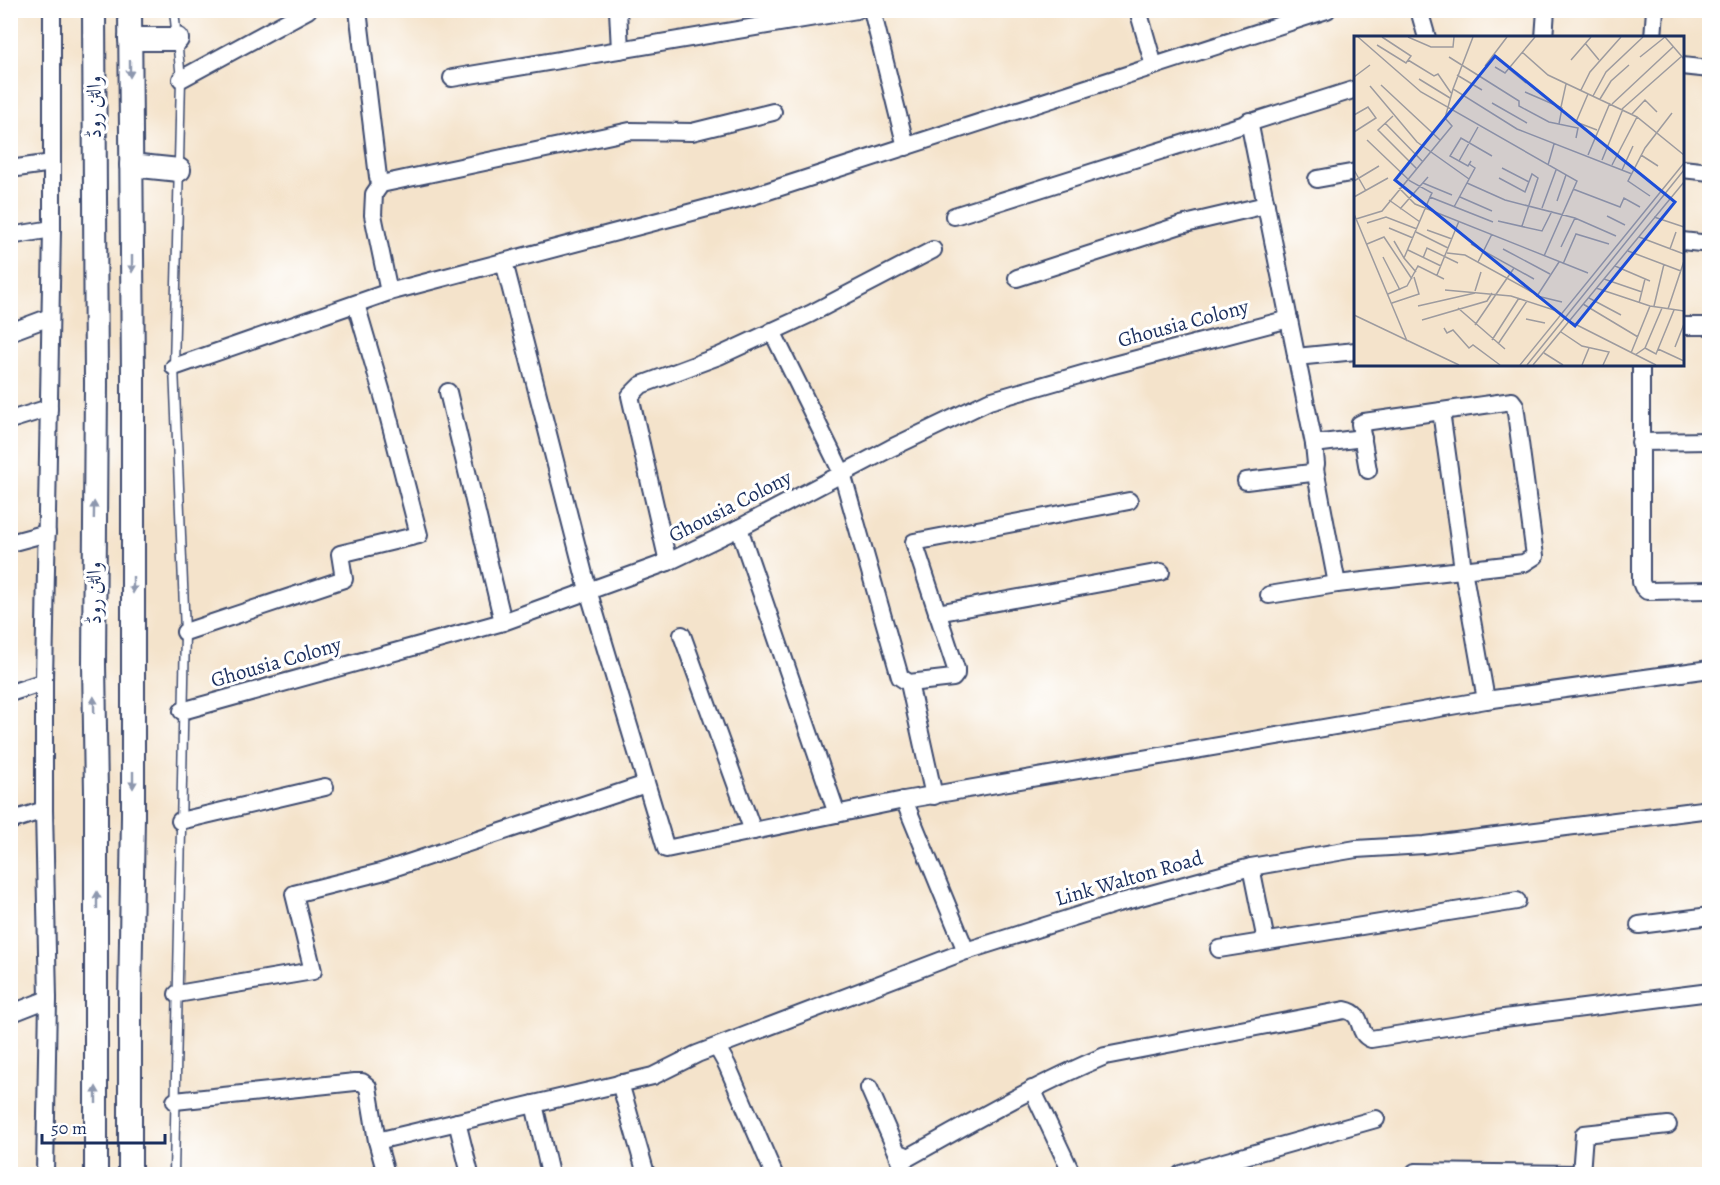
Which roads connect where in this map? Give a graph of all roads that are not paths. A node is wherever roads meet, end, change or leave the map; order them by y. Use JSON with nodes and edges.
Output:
{"nodes":[{"id":1,"x":52,"y":10,"type":"edge"},
{"id":2,"x":94,"y":10,"type":"edge"},
{"id":3,"x":130,"y":10,"type":"edge"},
{"id":4,"x":174,"y":10,"type":"edge"},
{"id":5,"x":308,"y":10,"type":"edge"},
{"id":6,"x":358,"y":10,"type":"edge"},
{"id":7,"x":618,"y":10,"type":"edge"},
{"id":8,"x":858,"y":10,"type":"edge"},
{"id":9,"x":872,"y":10,"type":"edge"},
{"id":10,"x":1138,"y":10,"type":"edge"},
{"id":11,"x":1327,"y":10,"type":"edge"},
{"id":12,"x":1419,"y":10,"type":"edge"},
{"id":13,"x":1546,"y":10,"type":"edge"},
{"id":14,"x":1655,"y":10,"type":"edge"},
{"id":15,"x":1426,"y":36,"type":"edge"},
{"id":16,"x":1544,"y":36,"type":"edge"},
{"id":17,"x":1653,"y":36,"type":"edge"},
{"id":18,"x":130,"y":39,"type":"junction"},
{"id":19,"x":177,"y":39,"type":"junction"},
{"id":20,"x":620,"y":50,"type":"junction"},
{"id":21,"x":1154,"y":66,"type":"junction"},
{"id":22,"x":1684,"y":66,"type":"edge"},
{"id":23,"x":1710,"y":69,"type":"edge"},
{"id":24,"x":452,"y":78,"type":"dead end"},
{"id":25,"x":181,"y":79,"type":"junction"},
{"id":26,"x":1354,"y":89,"type":"edge"},
{"id":27,"x":773,"y":112,"type":"dead end"},
{"id":28,"x":1249,"y":122,"type":"junction"},
{"id":29,"x":906,"y":147,"type":"junction"},
{"id":30,"x":52,"y":163,"type":"junction"},
{"id":31,"x":131,"y":165,"type":"junction"},
{"id":32,"x":10,"y":169,"type":"edge"},
{"id":33,"x":1684,"y":169,"type":"edge"},
{"id":34,"x":179,"y":170,"type":"junction"},
{"id":35,"x":1354,"y":172,"type":"edge"},
{"id":36,"x":1710,"y":172,"type":"edge"},
{"id":37,"x":1317,"y":180,"type":"dead end"},
{"id":38,"x":381,"y":184,"type":"junction"},
{"id":39,"x":1266,"y":205,"type":"junction"},
{"id":40,"x":954,"y":216,"type":"dead end"},
{"id":41,"x":52,"y":229,"type":"junction"},
{"id":42,"x":10,"y":236,"type":"edge"},
{"id":43,"x":1684,"y":241,"type":"edge"},
{"id":44,"x":1710,"y":244,"type":"edge"},
{"id":45,"x":933,"y":250,"type":"dead end"},
{"id":46,"x":504,"y":262,"type":"junction"},
{"id":47,"x":1017,"y":278,"type":"dead end"},
{"id":48,"x":389,"y":292,"type":"junction"},
{"id":49,"x":356,"y":304,"type":"junction"},
{"id":50,"x":50,"y":317,"type":"junction"},
{"id":51,"x":1289,"y":319,"type":"junction"},
{"id":52,"x":1710,"y":326,"type":"edge"},
{"id":53,"x":1684,"y":327,"type":"edge"},
{"id":54,"x":10,"y":332,"type":"edge"},
{"id":55,"x":772,"y":332,"type":"junction"},
{"id":56,"x":1354,"y":351,"type":"edge"},
{"id":57,"x":1296,"y":357,"type":"junction"},
{"id":58,"x":1641,"y":366,"type":"edge"},
{"id":59,"x":174,"y":367,"type":"junction"},
{"id":60,"x":448,"y":392,"type":"dead end"},
{"id":61,"x":49,"y":408,"type":"junction"},
{"id":62,"x":1441,"y":411,"type":"junction"},
{"id":63,"x":10,"y":420,"type":"edge"},
{"id":64,"x":1363,"y":438,"type":"junction"},
{"id":65,"x":1710,"y":441,"type":"edge"},
{"id":66,"x":1640,"y":442,"type":"junction"},
{"id":67,"x":1314,"y":444,"type":"junction"},
{"id":68,"x":1316,"y":469,"type":"junction"},
{"id":69,"x":1368,"y":470,"type":"dead end"},
{"id":70,"x":842,"y":473,"type":"junction"},
{"id":71,"x":1246,"y":481,"type":"dead end"},
{"id":72,"x":1129,"y":501,"type":"dead end"},
{"id":73,"x":739,"y":528,"type":"junction"},
{"id":74,"x":47,"y":533,"type":"junction"},
{"id":75,"x":10,"y":543,"type":"edge"},
{"id":76,"x":668,"y":562,"type":"junction"},
{"id":77,"x":1462,"y":569,"type":"junction"},
{"id":78,"x":1161,"y":572,"type":"dead end"},
{"id":79,"x":1337,"y":584,"type":"junction"},
{"id":80,"x":1710,"y":590,"type":"edge"},
{"id":81,"x":588,"y":591,"type":"junction"},
{"id":82,"x":1269,"y":595,"type":"dead end"},
{"id":83,"x":937,"y":613,"type":"junction"},
{"id":84,"x":502,"y":622,"type":"junction"},
{"id":85,"x":185,"y":632,"type":"junction"},
{"id":86,"x":682,"y":635,"type":"dead end"},
{"id":87,"x":1710,"y":669,"type":"edge"},
{"id":88,"x":44,"y":682,"type":"junction"},
{"id":89,"x":909,"y":684,"type":"junction"},
{"id":90,"x":10,"y":693,"type":"edge"},
{"id":91,"x":1486,"y":700,"type":"junction"},
{"id":92,"x":182,"y":711,"type":"junction"},
{"id":93,"x":646,"y":784,"type":"junction"},
{"id":94,"x":325,"y":787,"type":"dead end"},
{"id":95,"x":934,"y":796,"type":"junction"},
{"id":96,"x":904,"y":800,"type":"junction"},
{"id":97,"x":1710,"y":809,"type":"edge"},
{"id":98,"x":44,"y":810,"type":"junction"},
{"id":99,"x":837,"y":814,"type":"junction"},
{"id":100,"x":180,"y":820,"type":"junction"},
{"id":101,"x":10,"y":821,"type":"edge"},
{"id":102,"x":753,"y":831,"type":"junction"},
{"id":103,"x":1251,"y":867,"type":"junction"},
{"id":104,"x":1517,"y":901,"type":"dead end"},
{"id":105,"x":1710,"y":916,"type":"edge"},
{"id":106,"x":1639,"y":925,"type":"dead end"},
{"id":107,"x":1266,"y":941,"type":"junction"},
{"id":108,"x":1219,"y":949,"type":"dead end"},
{"id":109,"x":966,"y":951,"type":"junction"},
{"id":110,"x":1710,"y":992,"type":"edge"},
{"id":111,"x":177,"y":994,"type":"junction"},
{"id":112,"x":48,"y":999,"type":"junction"},
{"id":113,"x":10,"y":1014,"type":"edge"},
{"id":114,"x":717,"y":1047,"type":"junction"},
{"id":115,"x":620,"y":1083,"type":"junction"},
{"id":116,"x":869,"y":1088,"type":"dead end"},
{"id":117,"x":1032,"y":1089,"type":"junction"},
{"id":118,"x":175,"y":1101,"type":"junction"},
{"id":119,"x":534,"y":1104,"type":"junction"},
{"id":120,"x":1376,"y":1119,"type":"dead end"},
{"id":121,"x":457,"y":1122,"type":"junction"},
{"id":122,"x":1668,"y":1125,"type":"dead end"},
{"id":123,"x":377,"y":1140,"type":"junction"},
{"id":124,"x":897,"y":1152,"type":"junction"},
{"id":125,"x":1415,"y":1172,"type":"dead end"},
{"id":126,"x":45,"y":1174,"type":"edge"},
{"id":127,"x":96,"y":1174,"type":"edge"},
{"id":128,"x":130,"y":1174,"type":"edge"},
{"id":129,"x":174,"y":1174,"type":"edge"},
{"id":130,"x":386,"y":1174,"type":"edge"},
{"id":131,"x":470,"y":1174,"type":"edge"},
{"id":132,"x":550,"y":1174,"type":"edge"},
{"id":133,"x":646,"y":1174,"type":"edge"},
{"id":134,"x":774,"y":1174,"type":"edge"},
{"id":135,"x":905,"y":1174,"type":"edge"},
{"id":136,"x":1072,"y":1174,"type":"edge"},
{"id":137,"x":1181,"y":1174,"type":"edge"},
{"id":138,"x":1581,"y":1174,"type":"edge"}],
"edges":[{"from":1,"to":30,"type":"street"},
{"from":127,"to":2,"type":"main road","name":"والٹن روڈ","one_way":true},
{"from":3,"to":18,"type":"main road","name":"والٹن روڈ"},
{"from":4,"to":19,"type":"lane"},
{"from":5,"to":25,"type":"street"},
{"from":6,"to":38,"type":"street"},
{"from":7,"to":20,"type":"street"},
{"from":8,"to":20,"type":"street"},
{"from":9,"to":29,"type":"street"},
{"from":10,"to":21,"type":"street"},
{"from":11,"to":21,"type":"street"},
{"from":12,"to":15,"type":"street"},
{"from":13,"to":16,"type":"street"},
{"from":14,"to":17,"type":"street"},
{"from":18,"to":19,"type":"main road"},
{"from":18,"to":31,"type":"main road","name":"والٹن روڈ","one_way":true},
{"from":19,"to":25,"type":"lane"},
{"from":20,"to":24,"type":"street"},
{"from":21,"to":29,"type":"street"},
{"from":22,"to":23,"type":"street"},
{"from":25,"to":34,"type":"lane"},
{"from":26,"to":28,"type":"street"},
{"from":27,"to":38,"type":"street"},
{"from":28,"to":39,"type":"street"},
{"from":28,"to":40,"type":"street"},
{"from":29,"to":46,"type":"street"},
{"from":30,"to":32,"type":"street"},
{"from":30,"to":41,"type":"street"},
{"from":31,"to":34,"type":"main road"},
{"from":31,"to":128,"type":"main road","name":"والٹن روڈ","one_way":true},
{"from":33,"to":36,"type":"street"},
{"from":34,"to":59,"type":"lane"},
{"from":35,"to":37,"type":"street"},
{"from":38,"to":48,"type":"street"},
{"from":39,"to":47,"type":"street"},
{"from":39,"to":51,"type":"street"},
{"from":41,"to":42,"type":"street"},
{"from":41,"to":50,"type":"street"},
{"from":43,"to":44,"type":"street"},
{"from":45,"to":55,"type":"street"},
{"from":46,"to":48,"type":"street"},
{"from":46,"to":81,"type":"street"},
{"from":48,"to":49,"type":"street"},
{"from":49,"to":59,"type":"street"},
{"from":49,"to":85,"type":"street"},
{"from":50,"to":54,"type":"street"},
{"from":50,"to":61,"type":"street"},
{"from":51,"to":57,"type":"street"},
{"from":51,"to":70,"type":"street","name":"Ghousia Colony"},
{"from":52,"to":53,"type":"street"},
{"from":55,"to":70,"type":"street"},
{"from":55,"to":76,"type":"street"},
{"from":56,"to":57,"type":"street"},
{"from":57,"to":67,"type":"street"},
{"from":58,"to":66,"type":"street"},
{"from":59,"to":85,"type":"lane"},
{"from":60,"to":84,"type":"street"},
{"from":61,"to":63,"type":"street"},
{"from":61,"to":74,"type":"street"},
{"from":62,"to":64,"type":"street"},
{"from":62,"to":77,"type":"street"},
{"from":62,"to":77,"type":"street"},
{"from":64,"to":67,"type":"street"},
{"from":64,"to":69,"type":"street"},
{"from":65,"to":66,"type":"street"},
{"from":66,"to":80,"type":"street"},
{"from":67,"to":68,"type":"street"},
{"from":68,"to":71,"type":"street"},
{"from":68,"to":79,"type":"street"},
{"from":70,"to":73,"type":"street","name":"Ghousia Colony"},
{"from":70,"to":89,"type":"street"},
{"from":72,"to":83,"type":"street"},
{"from":73,"to":76,"type":"street","name":"Ghousia Colony"},
{"from":73,"to":99,"type":"street"},
{"from":74,"to":75,"type":"street"},
{"from":74,"to":88,"type":"street"},
{"from":76,"to":81,"type":"street","name":"Ghousia Colony"},
{"from":77,"to":79,"type":"street"},
{"from":77,"to":91,"type":"street"},
{"from":78,"to":83,"type":"street"},
{"from":79,"to":82,"type":"street"},
{"from":81,"to":84,"type":"street","name":"Ghousia Colony"},
{"from":81,"to":93,"type":"street"},
{"from":83,"to":89,"type":"street"},
{"from":84,"to":92,"type":"street","name":"Ghousia Colony"},
{"from":85,"to":92,"type":"lane"},
{"from":86,"to":102,"type":"street"},
{"from":87,"to":91,"type":"street"},
{"from":88,"to":90,"type":"street"},
{"from":88,"to":98,"type":"street"},
{"from":89,"to":95,"type":"street"},
{"from":91,"to":95,"type":"street"},
{"from":92,"to":100,"type":"lane"},
{"from":93,"to":102,"type":"street"},
{"from":93,"to":111,"type":"street"},
{"from":94,"to":100,"type":"street"},
{"from":95,"to":96,"type":"street"},
{"from":96,"to":99,"type":"street"},
{"from":96,"to":109,"type":"street"},
{"from":97,"to":103,"type":"street","name":"Link Walton Road"},
{"from":98,"to":101,"type":"street"},
{"from":98,"to":112,"type":"street"},
{"from":99,"to":102,"type":"street"},
{"from":100,"to":111,"type":"lane"},
{"from":103,"to":107,"type":"street"},
{"from":103,"to":109,"type":"street","name":"Link Walton Road"},
{"from":104,"to":107,"type":"street"},
{"from":105,"to":106,"type":"street"},
{"from":107,"to":108,"type":"street"},
{"from":109,"to":114,"type":"street","name":"Link Walton Road"},
{"from":110,"to":117,"type":"street"},
{"from":111,"to":118,"type":"lane"},
{"from":112,"to":113,"type":"street"},
{"from":112,"to":126,"type":"street"},
{"from":114,"to":115,"type":"street","name":"Link Walton Road"},
{"from":114,"to":134,"type":"street"},
{"from":115,"to":119,"type":"street","name":"Link Walton Road"},
{"from":115,"to":133,"type":"street"},
{"from":116,"to":124,"type":"street"},
{"from":117,"to":124,"type":"street"},
{"from":117,"to":136,"type":"street"},
{"from":118,"to":123,"type":"street"},
{"from":118,"to":129,"type":"lane"},
{"from":119,"to":121,"type":"street","name":"Link Walton Road"},
{"from":119,"to":132,"type":"street"},
{"from":120,"to":137,"type":"street"},
{"from":121,"to":123,"type":"street","name":"Link Walton Road"},
{"from":121,"to":131,"type":"street"},
{"from":122,"to":138,"type":"street"},
{"from":123,"to":130,"type":"street"},
{"from":124,"to":135,"type":"street"},
{"from":125,"to":138,"type":"street"}]}
